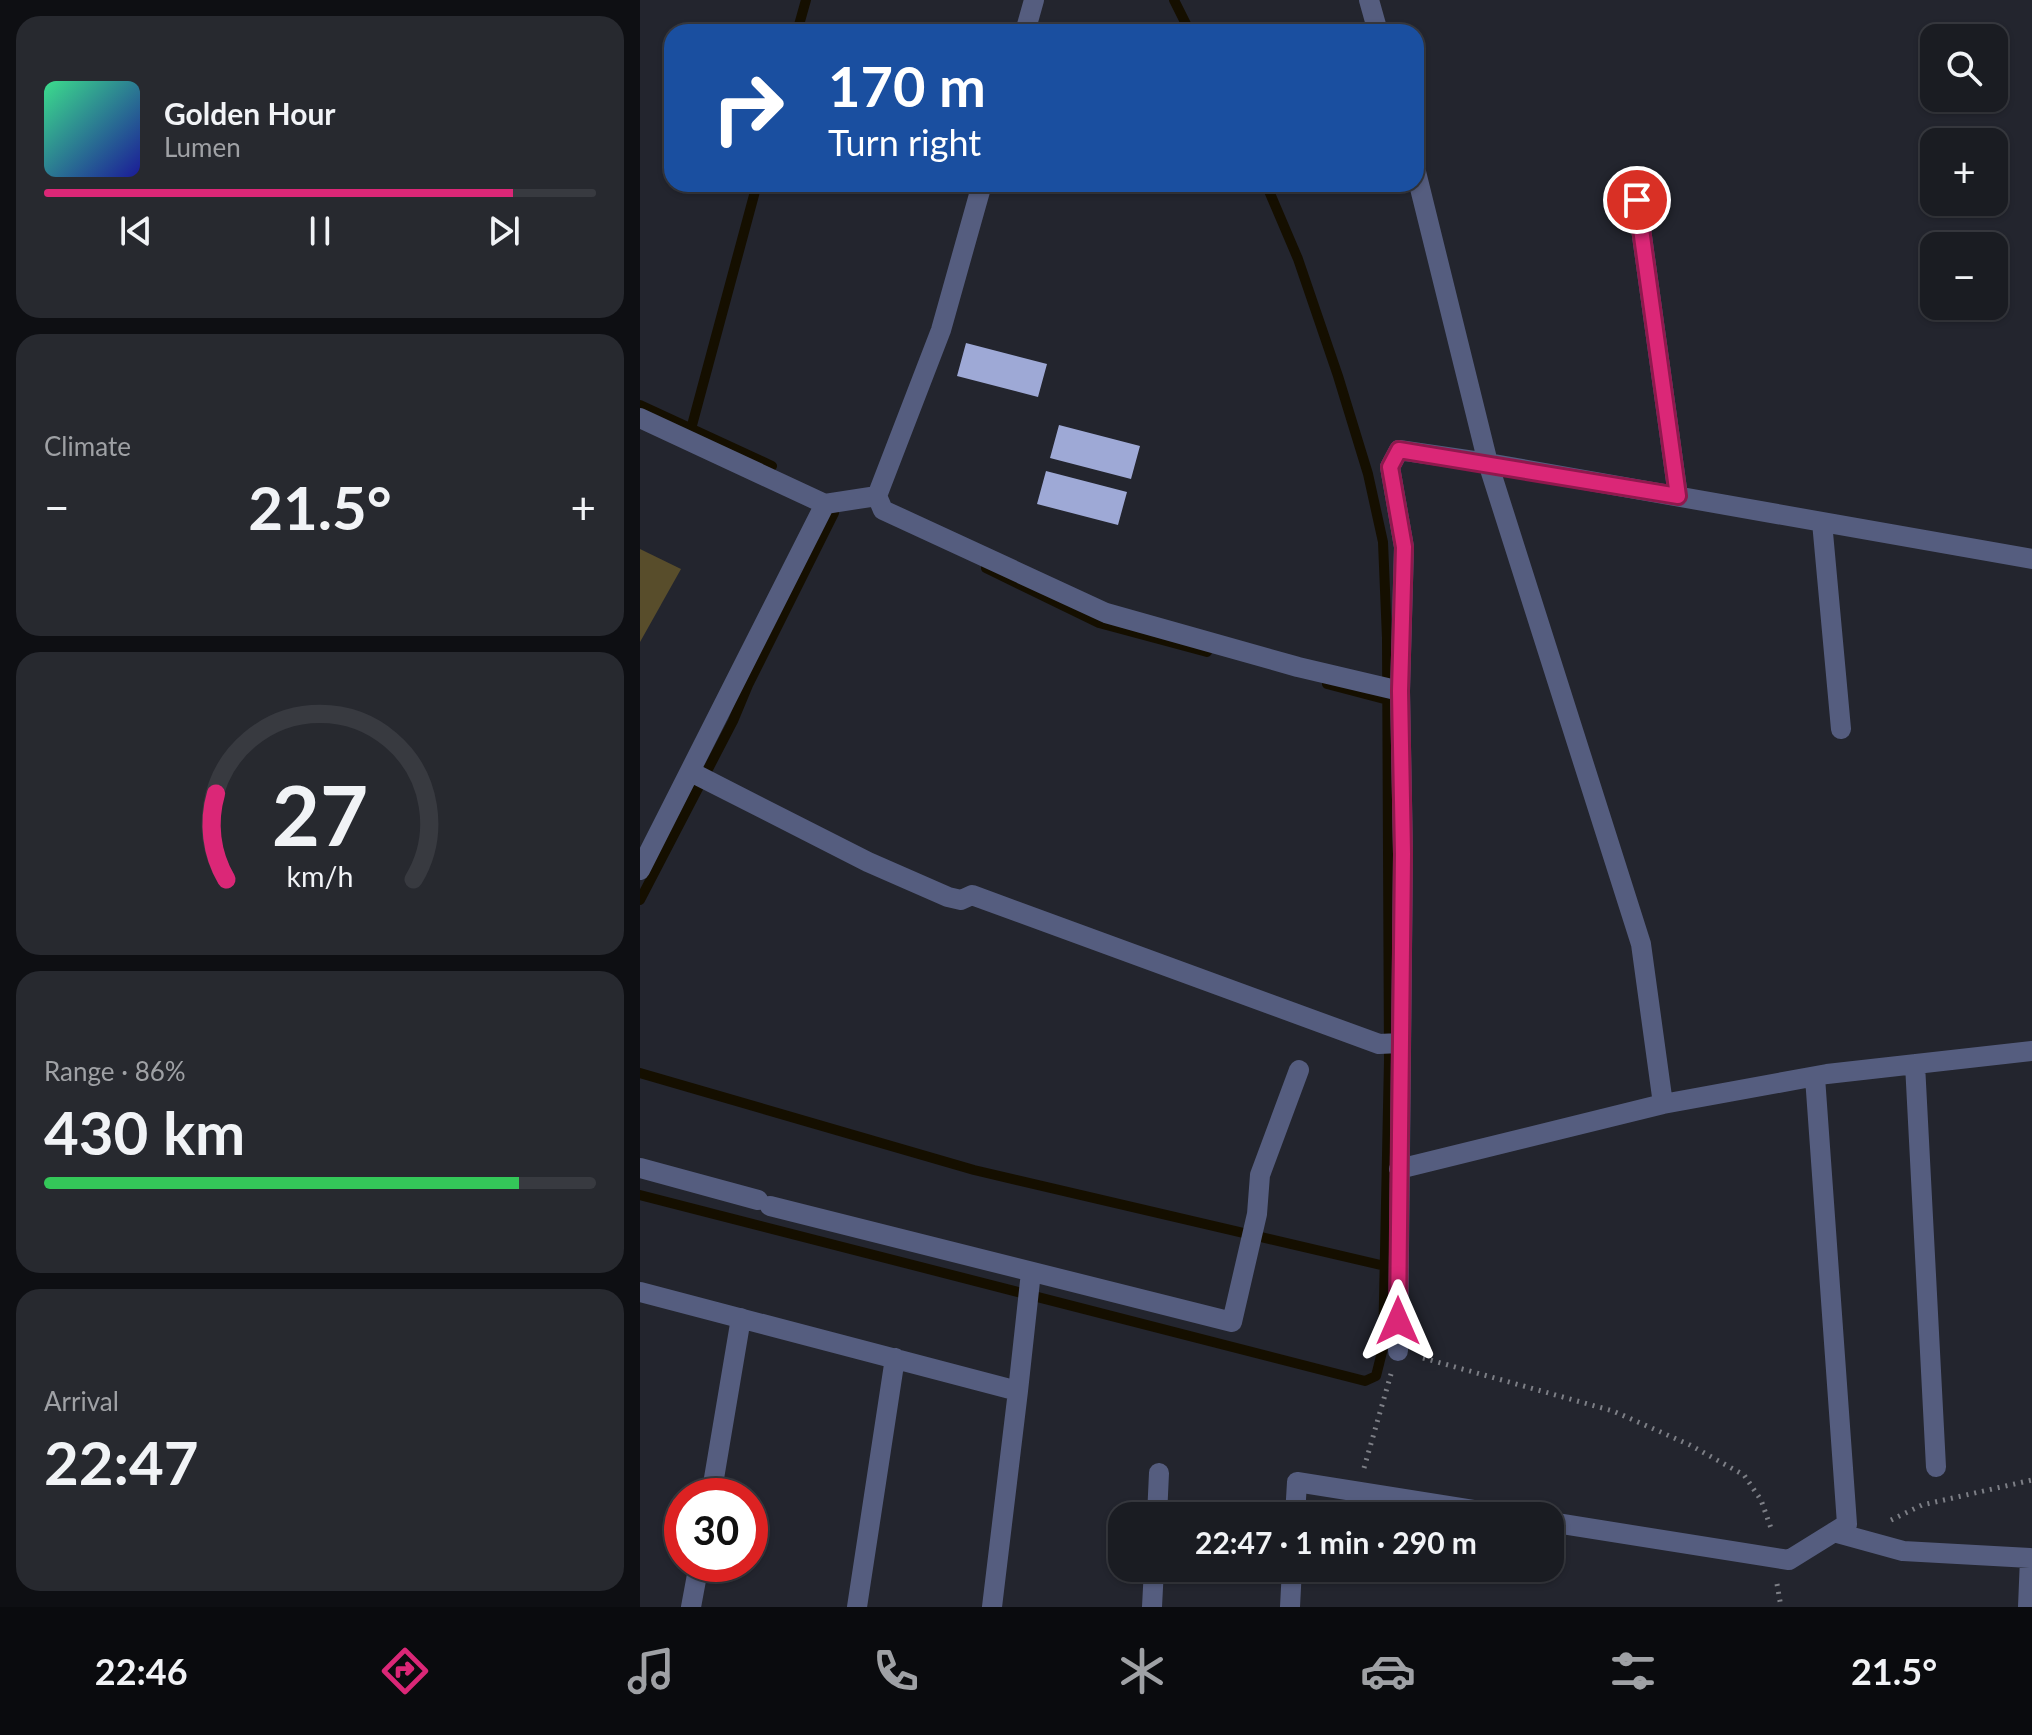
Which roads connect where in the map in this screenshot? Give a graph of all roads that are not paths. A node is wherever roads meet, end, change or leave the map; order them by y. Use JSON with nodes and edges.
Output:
{"nodes":[{"id":1,"x":1034,"y":0,"type":"edge"},
{"id":2,"x":1369,"y":0,"type":"edge"},
{"id":3,"x":1027,"y":24,"type":"edge"},
{"id":4,"x":1376,"y":24,"type":"edge"},
{"id":5,"x":980,"y":192,"type":"edge"},
{"id":6,"x":1421,"y":192,"type":"edge"},
{"id":7,"x":1637,"y":200,"type":"dead end"},
{"id":8,"x":640,"y":418,"type":"edge"},
{"id":9,"x":1488,"y":463,"type":"junction"},
{"id":10,"x":877,"y":496,"type":"junction"},
{"id":11,"x":1678,"y":496,"type":"junction"},
{"id":12,"x":825,"y":504,"type":"junction"},
{"id":13,"x":1822,"y":522,"type":"junction"},
{"id":14,"x":2032,"y":559,"type":"edge"},
{"id":15,"x":1390,"y":689,"type":"junction"},
{"id":16,"x":1841,"y":729,"type":"dead end"},
{"id":17,"x":700,"y":777,"type":"junction"},
{"id":18,"x":640,"y":870,"type":"edge"},
{"id":19,"x":1392,"y":1043,"type":"junction"},
{"id":20,"x":2032,"y":1051,"type":"edge"},
{"id":21,"x":1915,"y":1064,"type":"junction"},
{"id":22,"x":1299,"y":1070,"type":"dead end"},
{"id":23,"x":1815,"y":1077,"type":"junction"},
{"id":24,"x":1663,"y":1104,"type":"junction"},
{"id":25,"x":640,"y":1168,"type":"edge"},
{"id":26,"x":1399,"y":1169,"type":"junction"},
{"id":27,"x":1029,"y":1288,"type":"junction"},
{"id":28,"x":640,"y":1292,"type":"edge"},
{"id":29,"x":741,"y":1318,"type":"junction"},
{"id":30,"x":1398,"y":1351,"type":"road end"},
{"id":31,"x":895,"y":1358,"type":"junction"},
{"id":32,"x":1018,"y":1391,"type":"junction"},
{"id":33,"x":1936,"y":1467,"type":"dead end"},
{"id":34,"x":1159,"y":1473,"type":"dead end"},
{"id":35,"x":714,"y":1478,"type":"edge"},
{"id":36,"x":1158,"y":1502,"type":"edge"},
{"id":37,"x":1296,"y":1502,"type":"edge"},
{"id":38,"x":1422,"y":1502,"type":"edge"},
{"id":39,"x":1564,"y":1524,"type":"edge"},
{"id":40,"x":1841,"y":1528,"type":"junction"},
{"id":41,"x":696,"y":1582,"type":"edge"},
{"id":42,"x":1153,"y":1582,"type":"edge"},
{"id":43,"x":1291,"y":1582,"type":"edge"},
{"id":44,"x":691,"y":1607,"type":"edge"},
{"id":45,"x":857,"y":1607,"type":"edge"},
{"id":46,"x":992,"y":1607,"type":"edge"},
{"id":47,"x":1152,"y":1607,"type":"edge"},
{"id":48,"x":1290,"y":1607,"type":"edge"},
{"id":49,"x":2028,"y":1607,"type":"edge"}],
"edges":[{"from":1,"to":3,"type":"street"},
{"from":2,"to":4,"type":"street"},
{"from":5,"to":10,"type":"street"},
{"from":6,"to":9,"type":"street"},
{"from":7,"to":11,"type":"street"},
{"from":8,"to":12,"type":"street"},
{"from":9,"to":11,"type":"street"},
{"from":9,"to":15,"type":"street"},
{"from":9,"to":24,"type":"street"},
{"from":10,"to":12,"type":"street"},
{"from":10,"to":15,"type":"street"},
{"from":11,"to":13,"type":"street"},
{"from":12,"to":17,"type":"street"},
{"from":13,"to":14,"type":"street"},
{"from":13,"to":16,"type":"street"},
{"from":15,"to":19,"type":"street"},
{"from":17,"to":18,"type":"street"},
{"from":17,"to":19,"type":"street"},
{"from":19,"to":26,"type":"street"},
{"from":20,"to":21,"type":"street"},
{"from":21,"to":23,"type":"street"},
{"from":21,"to":33,"type":"street"},
{"from":22,"to":27,"type":"street"},
{"from":23,"to":24,"type":"street"},
{"from":23,"to":40,"type":"street"},
{"from":24,"to":26,"type":"street"},
{"from":25,"to":27,"type":"street"},
{"from":26,"to":30,"type":"street"},
{"from":27,"to":32,"type":"street"},
{"from":28,"to":29,"type":"street"},
{"from":29,"to":31,"type":"street"},
{"from":29,"to":35,"type":"street"},
{"from":31,"to":32,"type":"street"},
{"from":31,"to":45,"type":"street"},
{"from":32,"to":46,"type":"street"},
{"from":34,"to":36,"type":"street"},
{"from":37,"to":38,"type":"street"},
{"from":39,"to":40,"type":"street"},
{"from":40,"to":49,"type":"street"},
{"from":41,"to":44,"type":"street"},
{"from":42,"to":47,"type":"street"},
{"from":43,"to":48,"type":"street"}]}
